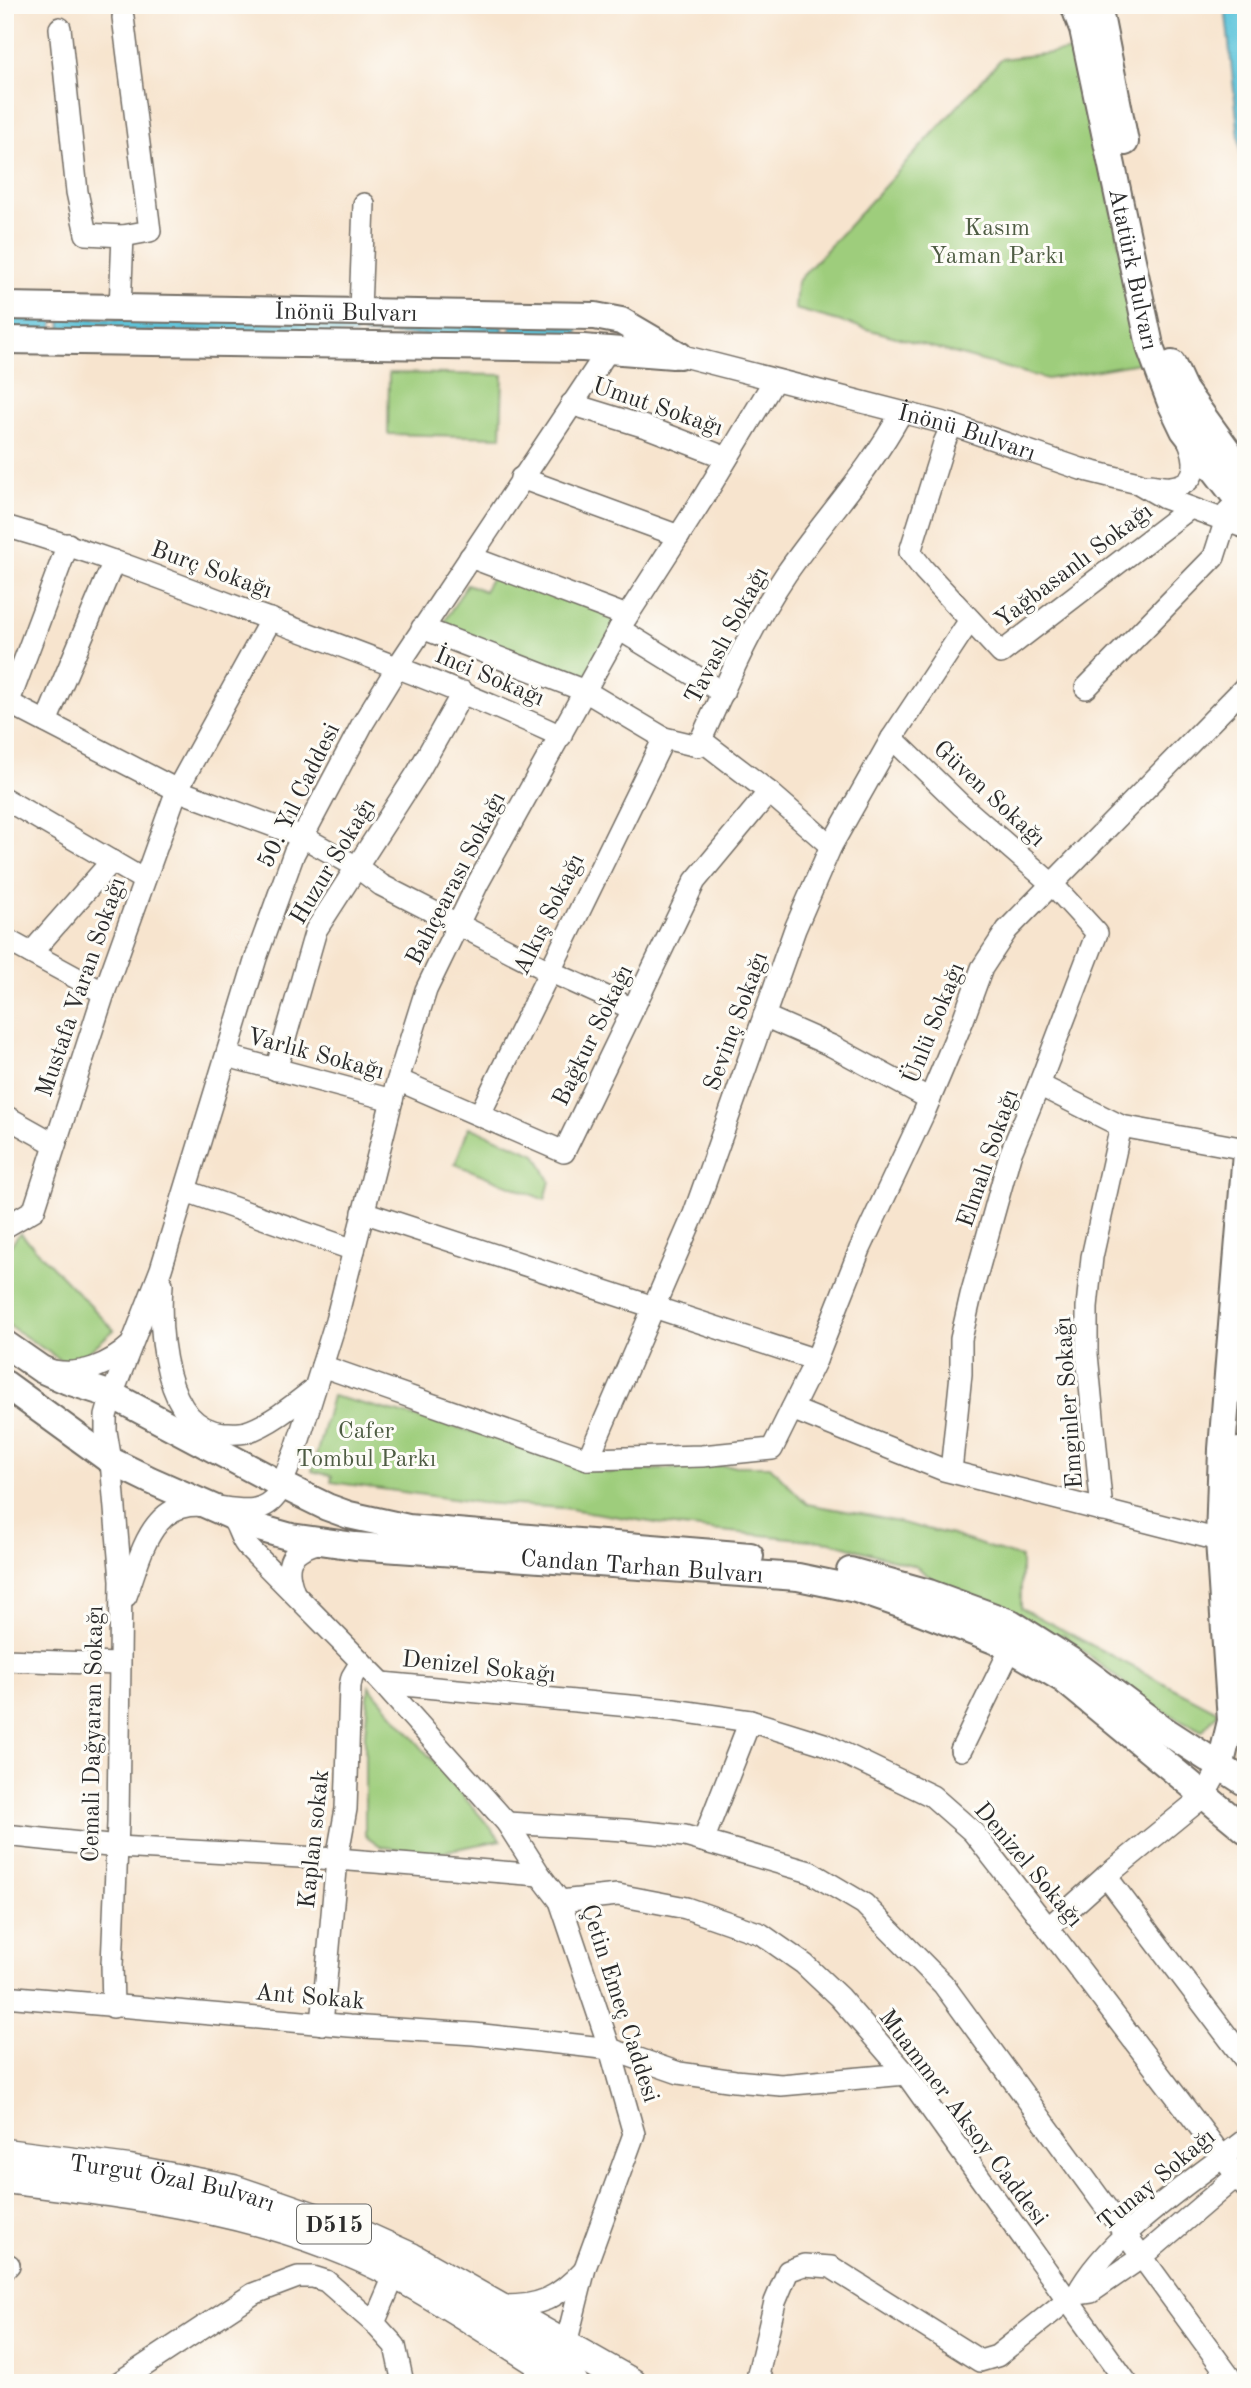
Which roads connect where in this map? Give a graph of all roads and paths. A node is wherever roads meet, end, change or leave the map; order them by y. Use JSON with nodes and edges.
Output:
{"nodes":[{"id":1,"x":1074,"y":5,"type":"edge"},
{"id":2,"x":1098,"y":5,"type":"edge"},
{"id":3,"x":123,"y":17,"type":"dead end"},
{"id":4,"x":60,"y":28,"type":"dead end"},
{"id":5,"x":364,"y":204,"type":"dead end"},
{"id":6,"x":123,"y":236,"type":"junction"},
{"id":7,"x":5,"y":306,"type":"edge"},
{"id":8,"x":120,"y":308,"type":"junction"},
{"id":9,"x":360,"y":310,"type":"junction"},
{"id":10,"x":5,"y":340,"type":"edge"},
{"id":11,"x":609,"y":349,"type":"junction"},
{"id":12,"x":679,"y":355,"type":"junction"},
{"id":13,"x":774,"y":381,"type":"junction"},
{"id":14,"x":571,"y":404,"type":"junction"},
{"id":15,"x":901,"y":412,"type":"junction"},
{"id":16,"x":952,"y":425,"type":"junction"},
{"id":17,"x":1184,"y":430,"type":"junction"},
{"id":18,"x":727,"y":458,"type":"junction"},
{"id":19,"x":521,"y":478,"type":"junction"},
{"id":20,"x":1138,"y":483,"type":"junction"},
{"id":21,"x":1239,"y":498,"type":"edge"},
{"id":22,"x":1190,"y":508,"type":"junction"},
{"id":23,"x":5,"y":526,"type":"edge"},
{"id":24,"x":1246,"y":528,"type":"edge"},
{"id":25,"x":679,"y":536,"type":"junction"},
{"id":26,"x":68,"y":544,"type":"junction"},
{"id":27,"x":470,"y":557,"type":"junction"},
{"id":28,"x":114,"y":561,"type":"junction"},
{"id":29,"x":271,"y":619,"type":"junction"},
{"id":30,"x":970,"y":620,"type":"junction"},
{"id":31,"x":623,"y":622,"type":"junction"},
{"id":32,"x":422,"y":628,"type":"junction"},
{"id":33,"x":398,"y":667,"type":"junction"},
{"id":34,"x":1246,"y":686,"type":"edge"},
{"id":35,"x":1086,"y":688,"type":"dead end"},
{"id":36,"x":585,"y":691,"type":"junction"},
{"id":37,"x":463,"y":692,"type":"junction"},
{"id":38,"x":723,"y":693,"type":"junction"},
{"id":39,"x":7,"y":705,"type":"edge"},
{"id":40,"x":46,"y":722,"type":"junction"},
{"id":41,"x":561,"y":736,"type":"junction"},
{"id":42,"x":664,"y":738,"type":"junction"},
{"id":43,"x":892,"y":738,"type":"junction"},
{"id":44,"x":701,"y":740,"type":"junction"},
{"id":45,"x":177,"y":790,"type":"junction"},
{"id":46,"x":769,"y":792,"type":"junction"},
{"id":47,"x":5,"y":799,"type":"edge"},
{"id":48,"x":303,"y":836,"type":"junction"},
{"id":49,"x":831,"y":846,"type":"junction"},
{"id":50,"x":112,"y":861,"type":"junction"},
{"id":51,"x":357,"y":867,"type":"junction"},
{"id":52,"x":145,"y":880,"type":"junction"},
{"id":53,"x":1053,"y":885,"type":"junction"},
{"id":54,"x":459,"y":923,"type":"junction"},
{"id":55,"x":5,"y":939,"type":"edge"},
{"id":56,"x":31,"y":953,"type":"junction"},
{"id":57,"x":549,"y":971,"type":"junction"},
{"id":58,"x":104,"y":993,"type":"junction"},
{"id":59,"x":633,"y":1009,"type":"junction"},
{"id":60,"x":764,"y":1016,"type":"junction"},
{"id":61,"x":227,"y":1056,"type":"junction"},
{"id":62,"x":276,"y":1070,"type":"junction"},
{"id":63,"x":1039,"y":1085,"type":"junction"},
{"id":64,"x":395,"y":1090,"type":"junction"},
{"id":65,"x":930,"y":1099,"type":"junction"},
{"id":66,"x":480,"y":1114,"type":"junction"},
{"id":67,"x":5,"y":1116,"type":"edge"},
{"id":68,"x":1121,"y":1126,"type":"junction"},
{"id":69,"x":55,"y":1144,"type":"junction"},
{"id":70,"x":1246,"y":1151,"type":"edge"},
{"id":71,"x":186,"y":1191,"type":"junction"},
{"id":72,"x":363,"y":1212,"type":"junction"},
{"id":73,"x":5,"y":1227,"type":"edge"},
{"id":74,"x":354,"y":1250,"type":"junction"},
{"id":75,"x":163,"y":1265,"type":"junction"},
{"id":76,"x":1239,"y":1304,"type":"edge"},
{"id":77,"x":653,"y":1307,"type":"junction"},
{"id":78,"x":5,"y":1344,"type":"edge"},
{"id":79,"x":132,"y":1345,"type":"junction"},
{"id":80,"x":816,"y":1360,"type":"junction"},
{"id":81,"x":322,"y":1366,"type":"junction"},
{"id":82,"x":40,"y":1369,"type":"junction"},
{"id":83,"x":1246,"y":1373,"type":"edge"},
{"id":84,"x":5,"y":1384,"type":"edge"},
{"id":85,"x":314,"y":1389,"type":"junction"},
{"id":86,"x":112,"y":1395,"type":"junction"},
{"id":87,"x":792,"y":1409,"type":"junction"},
{"id":88,"x":1235,"y":1448,"type":"edge"},
{"id":89,"x":588,"y":1459,"type":"junction"},
{"id":90,"x":111,"y":1461,"type":"junction"},
{"id":91,"x":951,"y":1471,"type":"junction"},
{"id":92,"x":293,"y":1490,"type":"junction"},
{"id":93,"x":221,"y":1511,"type":"junction"},
{"id":94,"x":1102,"y":1511,"type":"junction"},
{"id":95,"x":1219,"y":1540,"type":"junction"},
{"id":96,"x":321,"y":1542,"type":"junction"},
{"id":97,"x":294,"y":1594,"type":"junction"},
{"id":98,"x":120,"y":1624,"type":"junction"},
{"id":99,"x":1246,"y":1625,"type":"edge"},
{"id":100,"x":1011,"y":1648,"type":"junction"},
{"id":101,"x":5,"y":1660,"type":"edge"},
{"id":102,"x":361,"y":1662,"type":"junction"},
{"id":103,"x":118,"y":1664,"type":"junction"},
{"id":104,"x":382,"y":1683,"type":"junction"},
{"id":105,"x":750,"y":1721,"type":"junction"},
{"id":106,"x":961,"y":1750,"type":"dead end"},
{"id":107,"x":1220,"y":1767,"type":"junction"},
{"id":108,"x":1246,"y":1783,"type":"edge"},
{"id":109,"x":1204,"y":1796,"type":"junction"},
{"id":110,"x":508,"y":1823,"type":"junction"},
{"id":111,"x":1246,"y":1830,"type":"edge"},
{"id":112,"x":5,"y":1835,"type":"edge"},
{"id":113,"x":703,"y":1841,"type":"junction"},
{"id":114,"x":118,"y":1847,"type":"junction"},
{"id":115,"x":337,"y":1859,"type":"junction"},
{"id":116,"x":540,"y":1875,"type":"junction"},
{"id":117,"x":1107,"y":1876,"type":"junction"},
{"id":118,"x":560,"y":1901,"type":"junction"},
{"id":119,"x":1048,"y":1927,"type":"junction"},
{"id":120,"x":5,"y":1996,"type":"edge"},
{"id":121,"x":113,"y":2007,"type":"junction"},
{"id":122,"x":322,"y":2024,"type":"junction"},
{"id":123,"x":610,"y":2049,"type":"junction"},
{"id":124,"x":1246,"y":2061,"type":"edge"},
{"id":125,"x":905,"y":2074,"type":"junction"},
{"id":126,"x":1246,"y":2139,"type":"edge"},
{"id":127,"x":5,"y":2142,"type":"edge"},
{"id":128,"x":5,"y":2154,"type":"edge"},
{"id":129,"x":1224,"y":2157,"type":"junction"},
{"id":130,"x":1242,"y":2177,"type":"edge"},
{"id":131,"x":8,"y":2187,"type":"edge"},
{"id":132,"x":233,"y":2190,"type":"junction"},
{"id":133,"x":1124,"y":2234,"type":"junction"},
{"id":134,"x":1142,"y":2256,"type":"junction"},
{"id":135,"x":585,"y":2268,"type":"junction"},
{"id":136,"x":395,"y":2274,"type":"junction"},
{"id":137,"x":1072,"y":2297,"type":"junction"},
{"id":138,"x":497,"y":2306,"type":"junction"},
{"id":139,"x":374,"y":2323,"type":"junction"},
{"id":140,"x":566,"y":2344,"type":"junction"},
{"id":141,"x":537,"y":2373,"type":"edge"},
{"id":142,"x":118,"y":2383,"type":"edge"},
{"id":143,"x":403,"y":2383,"type":"edge"},
{"id":144,"x":573,"y":2383,"type":"edge"},
{"id":145,"x":631,"y":2383,"type":"edge"},
{"id":146,"x":765,"y":2383,"type":"edge"},
{"id":147,"x":1127,"y":2383,"type":"edge"},
{"id":148,"x":1234,"y":2383,"type":"edge"}],
"edges":[{"from":1,"to":17,"type":"main road","name":"Atatürk Bulvarı"},
{"from":2,"to":21,"type":"main road","name":"Atatürk Bulvarı"},
{"from":3,"to":6,"type":"street"},
{"from":4,"to":6,"type":"street"},
{"from":5,"to":9,"type":"street"},
{"from":6,"to":8,"type":"street"},
{"from":7,"to":8,"type":"main road","name":"İnönü Bulvarı"},
{"from":8,"to":9,"type":"main road","name":"İnönü Bulvarı"},
{"from":9,"to":12,"type":"main road","name":"İnönü Bulvarı"},
{"from":10,"to":11,"type":"main road","name":"İnönü Bulvarı"},
{"from":11,"to":12,"type":"main road","name":"İnönü Bulvarı"},
{"from":11,"to":14,"type":"street","name":"50. Yıl Caddesi"},
{"from":12,"to":13,"type":"street","name":"İnönü Bulvarı"},
{"from":13,"to":15,"type":"street","name":"İnönü Bulvarı"},
{"from":13,"to":18,"type":"street","name":"Bahçearası Sokağı"},
{"from":14,"to":18,"type":"street","name":"Umut Sokağı"},
{"from":14,"to":19,"type":"street","name":"50. Yıl Caddesi"},
{"from":15,"to":16,"type":"street","name":"İnönü Bulvarı"},
{"from":15,"to":38,"type":"street","name":"Tavaslı Sokağı"},
{"from":16,"to":20,"type":"street","name":"İnönü Bulvarı"},
{"from":16,"to":30,"type":"street","name":"Yağbasanlı Sokağı"},
{"from":17,"to":20,"type":"street"},
{"from":17,"to":21,"type":"main road","name":"Atatürk Bulvarı"},
{"from":18,"to":25,"type":"street","name":"Bahçearası Sokağı"},
{"from":19,"to":25,"type":"street"},
{"from":19,"to":27,"type":"street","name":"50. Yıl Caddesi"},
{"from":20,"to":22,"type":"street","name":"İnönü Bulvarı"},
{"from":21,"to":22,"type":"street","name":"İnönü Bulvarı"},
{"from":21,"to":24,"type":"street","name":"İnönü Bulvarı"},
{"from":21,"to":35,"type":"street"},
{"from":22,"to":30,"type":"street","name":"Yağbasanlı Sokağı"},
{"from":23,"to":26,"type":"street","name":"Burç Sokağı"},
{"from":25,"to":31,"type":"street","name":"Bahçearası Sokağı"},
{"from":26,"to":28,"type":"street","name":"Burç Sokağı"},
{"from":26,"to":39,"type":"street"},
{"from":27,"to":31,"type":"street"},
{"from":27,"to":32,"type":"street","name":"50. Yıl Caddesi"},
{"from":28,"to":29,"type":"street","name":"Burç Sokağı"},
{"from":28,"to":40,"type":"street"},
{"from":29,"to":33,"type":"street","name":"Burç Sokağı"},
{"from":29,"to":45,"type":"street","name":"Mustafa Varan Sokağı"},
{"from":30,"to":43,"type":"street","name":"Sevinç Sokağı"},
{"from":31,"to":36,"type":"street","name":"Bahçearası Sokağı"},
{"from":31,"to":38,"type":"street"},
{"from":32,"to":33,"type":"street","name":"50. Yıl Caddesi"},
{"from":32,"to":36,"type":"street","name":"Tavaslı Sokağı"},
{"from":33,"to":37,"type":"street","name":"İnci Sokağı"},
{"from":33,"to":48,"type":"street","name":"50. Yıl Caddesi"},
{"from":34,"to":53,"type":"street","name":"Ünlü Sokağı"},
{"from":36,"to":41,"type":"street","name":"Bahçearası Sokağı"},
{"from":36,"to":42,"type":"street","name":"Tavaslı Sokağı"},
{"from":37,"to":41,"type":"street","name":"İnci Sokağı"},
{"from":37,"to":51,"type":"street","name":"Huzur Sokağı"},
{"from":38,"to":44,"type":"street","name":"Tavaslı Sokağı"},
{"from":39,"to":40,"type":"street"},
{"from":40,"to":45,"type":"street"},
{"from":41,"to":54,"type":"street","name":"Bahçearası Sokağı"},
{"from":42,"to":44,"type":"street","name":"Tavaslı Sokağı"},
{"from":42,"to":57,"type":"street","name":"Alkış Sokağı"},
{"from":43,"to":49,"type":"street","name":"Sevinç Sokağı"},
{"from":43,"to":53,"type":"street","name":"Güven Sokağı"},
{"from":44,"to":46,"type":"street"},
{"from":45,"to":48,"type":"street"},
{"from":45,"to":52,"type":"street","name":"Mustafa Varan Sokağı"},
{"from":46,"to":49,"type":"street"},
{"from":46,"to":59,"type":"street","name":"Bağkur Sokağı"},
{"from":47,"to":50,"type":"street"},
{"from":48,"to":51,"type":"street"},
{"from":48,"to":61,"type":"street","name":"50. Yıl Caddesi"},
{"from":49,"to":60,"type":"street","name":"Sevinç Sokağı"},
{"from":50,"to":52,"type":"street"},
{"from":50,"to":56,"type":"street"},
{"from":51,"to":54,"type":"street"},
{"from":51,"to":62,"type":"street","name":"Huzur Sokağı"},
{"from":52,"to":58,"type":"street","name":"Mustafa Varan Sokağı"},
{"from":53,"to":63,"type":"street","name":"Elmalı Sokağı"},
{"from":53,"to":65,"type":"street","name":"Ünlü Sokağı"},
{"from":54,"to":57,"type":"street"},
{"from":54,"to":64,"type":"street","name":"Bahçearası Sokağı"},
{"from":55,"to":56,"type":"street"},
{"from":56,"to":58,"type":"street"},
{"from":57,"to":59,"type":"street"},
{"from":57,"to":66,"type":"street","name":"Alkış Sokağı"},
{"from":58,"to":69,"type":"street","name":"Mustafa Varan Sokağı"},
{"from":59,"to":66,"type":"street","name":"Bağkur Sokağı"},
{"from":60,"to":65,"type":"street"},
{"from":60,"to":77,"type":"street","name":"Sevinç Sokağı"},
{"from":61,"to":62,"type":"street","name":"Varlık Sokağı"},
{"from":61,"to":71,"type":"street","name":"50. Yıl Caddesi"},
{"from":62,"to":64,"type":"street","name":"Varlık Sokağı"},
{"from":63,"to":68,"type":"street"},
{"from":63,"to":91,"type":"street","name":"Elmalı Sokağı"},
{"from":64,"to":66,"type":"street","name":"Bağkur Sokağı"},
{"from":64,"to":72,"type":"street","name":"Bahçearası Sokağı"},
{"from":65,"to":80,"type":"street","name":"Ünlü Sokağı"},
{"from":67,"to":69,"type":"street"},
{"from":68,"to":70,"type":"street"},
{"from":68,"to":94,"type":"street","name":"Emginler Sokağı"},
{"from":69,"to":73,"type":"street","name":"Mustafa Varan Sokağı"},
{"from":70,"to":76,"type":"main road"},
{"from":71,"to":74,"type":"street"},
{"from":71,"to":75,"type":"street","name":"50. Yıl Caddesi"},
{"from":72,"to":74,"type":"street","name":"Bahçearası Sokağı"},
{"from":72,"to":77,"type":"street"},
{"from":74,"to":81,"type":"street","name":"Bahçearası Sokağı"},
{"from":75,"to":79,"type":"street","name":"50. Yıl Caddesi"},
{"from":75,"to":85,"type":"street"},
{"from":76,"to":88,"type":"main road"},
{"from":77,"to":80,"type":"street"},
{"from":77,"to":89,"type":"street","name":"Sevinç Sokağı"},
{"from":78,"to":82,"type":"main road","name":"Candan Tarhan Bulvarı"},
{"from":79,"to":82,"type":"street"},
{"from":79,"to":86,"type":"street","name":"50. Yıl Caddesi"},
{"from":80,"to":87,"type":"street","name":"Ünlü Sokağı"},
{"from":81,"to":85,"type":"street","name":"Bahçearası Sokağı"},
{"from":81,"to":89,"type":"street"},
{"from":82,"to":86,"type":"main road","name":"Candan Tarhan Bulvarı"},
{"from":83,"to":88,"type":"main road"},
{"from":84,"to":90,"type":"main road","name":"Candan Tarhan Bulvarı"},
{"from":85,"to":92,"type":"street","name":"Bahçearası Sokağı"},
{"from":86,"to":90,"type":"street","name":"Cemali Dağyaran Sokağı"},
{"from":86,"to":92,"type":"main road","name":"Candan Tarhan Bulvarı"},
{"from":87,"to":89,"type":"street","name":"Ünlü Sokağı"},
{"from":87,"to":91,"type":"street"},
{"from":88,"to":95,"type":"main road"},
{"from":88,"to":99,"type":"main road"},
{"from":90,"to":93,"type":"main road","name":"Candan Tarhan Bulvarı"},
{"from":90,"to":98,"type":"street","name":"Cemali Dağyaran Sokağı"},
{"from":91,"to":94,"type":"street"},
{"from":92,"to":93,"type":"street"},
{"from":92,"to":107,"type":"main road","name":"Candan Tarhan Bulvarı"},
{"from":93,"to":96,"type":"main road","name":"Candan Tarhan Bulvarı"},
{"from":93,"to":97,"type":"street","name":"Çetin Emeç Caddesi"},
{"from":93,"to":98,"type":"street"},
{"from":94,"to":95,"type":"street"},
{"from":95,"to":107,"type":"main road"},
{"from":96,"to":97,"type":"street"},
{"from":96,"to":100,"type":"main road","name":"Candan Tarhan Bulvarı"},
{"from":97,"to":102,"type":"street","name":"Çetin Emeç Caddesi"},
{"from":98,"to":103,"type":"street","name":"Cemali Dağyaran Sokağı"},
{"from":100,"to":106,"type":"street"},
{"from":100,"to":109,"type":"main road","name":"Candan Tarhan Bulvarı"},
{"from":101,"to":103,"type":"street"},
{"from":102,"to":104,"type":"street","name":"Çetin Emeç Caddesi"},
{"from":102,"to":115,"type":"street","name":"Kaplan sokak"},
{"from":103,"to":114,"type":"street","name":"Cemali Dağyaran Sokağı"},
{"from":104,"to":105,"type":"street","name":"Denizel Sokağı"},
{"from":104,"to":110,"type":"street","name":"Çetin Emeç Caddesi"},
{"from":105,"to":113,"type":"street"},
{"from":105,"to":119,"type":"street","name":"Denizel Sokağı"},
{"from":107,"to":108,"type":"main road","name":"Candan Tarhan Bulvarı"},
{"from":107,"to":109,"type":"street"},
{"from":109,"to":111,"type":"main road","name":"Candan Tarhan Bulvarı"},
{"from":109,"to":117,"type":"street"},
{"from":110,"to":113,"type":"street"},
{"from":110,"to":116,"type":"street","name":"Çetin Emeç Caddesi"},
{"from":112,"to":114,"type":"street"},
{"from":113,"to":133,"type":"street"},
{"from":114,"to":115,"type":"street"},
{"from":114,"to":121,"type":"street","name":"Cemali Dağyaran Sokağı"},
{"from":115,"to":116,"type":"street"},
{"from":115,"to":122,"type":"street","name":"Kaplan sokak"},
{"from":116,"to":118,"type":"street","name":"Çetin Emeç Caddesi"},
{"from":117,"to":119,"type":"street"},
{"from":117,"to":124,"type":"street"},
{"from":118,"to":123,"type":"street","name":"Çetin Emeç Caddesi"},
{"from":118,"to":125,"type":"street","name":"Muammer Aksoy Caddesi"},
{"from":119,"to":129,"type":"street","name":"Denizel Sokağı"},
{"from":120,"to":121,"type":"street","name":"Ant Sokak"},
{"from":121,"to":122,"type":"street","name":"Ant Sokak"},
{"from":122,"to":123,"type":"street","name":"Ant Sokak"},
{"from":123,"to":125,"type":"street","name":"Ant Sokak"},
{"from":123,"to":135,"type":"street","name":"Çetin Emeç Caddesi"},
{"from":125,"to":137,"type":"street","name":"Muammer Aksoy Caddesi"},
{"from":126,"to":129,"type":"street","name":"Tunay Sokağı"},
{"from":127,"to":132,"type":"highway"},
{"from":128,"to":132,"type":"highway","name":"Turgut Özal Bulvarı","number":"D515"},
{"from":129,"to":130,"type":"street","name":"Denizel Sokağı"},
{"from":129,"to":133,"type":"street","name":"Tunay Sokağı"},
{"from":130,"to":134,"type":"street","name":"Tunay Sokağı"},
{"from":131,"to":136,"type":"highway","name":"Turgut Özal Bulvarı","number":"D515"},
{"from":132,"to":138,"type":"highway","name":"Turgut Özal Bulvarı","number":"D515"},
{"from":133,"to":134,"type":"street"},
{"from":133,"to":137,"type":"street","name":"Tunay Sokağı"},
{"from":134,"to":137,"type":"street","name":"Tunay Sokağı"},
{"from":134,"to":148,"type":"street"},
{"from":135,"to":138,"type":"street","name":"Çetin Emeç Caddesi"},
{"from":135,"to":140,"type":"street","name":"Çetin Emeç Caddesi"},
{"from":136,"to":139,"type":"street"},
{"from":136,"to":141,"type":"highway","name":"Turgut Özal Bulvarı","number":"D515"},
{"from":137,"to":146,"type":"street"},
{"from":137,"to":147,"type":"street","name":"Muammer Aksoy Caddesi"},
{"from":138,"to":140,"type":"highway","name":"Turgut Özal Bulvarı","number":"D515"},
{"from":139,"to":142,"type":"street"},
{"from":139,"to":143,"type":"street"},
{"from":140,"to":145,"type":"highway","name":"Turgut Özal Bulvarı","number":"D515"},
{"from":141,"to":144,"type":"highway","name":"Turgut Özal Bulvarı","number":"D515"}]}
